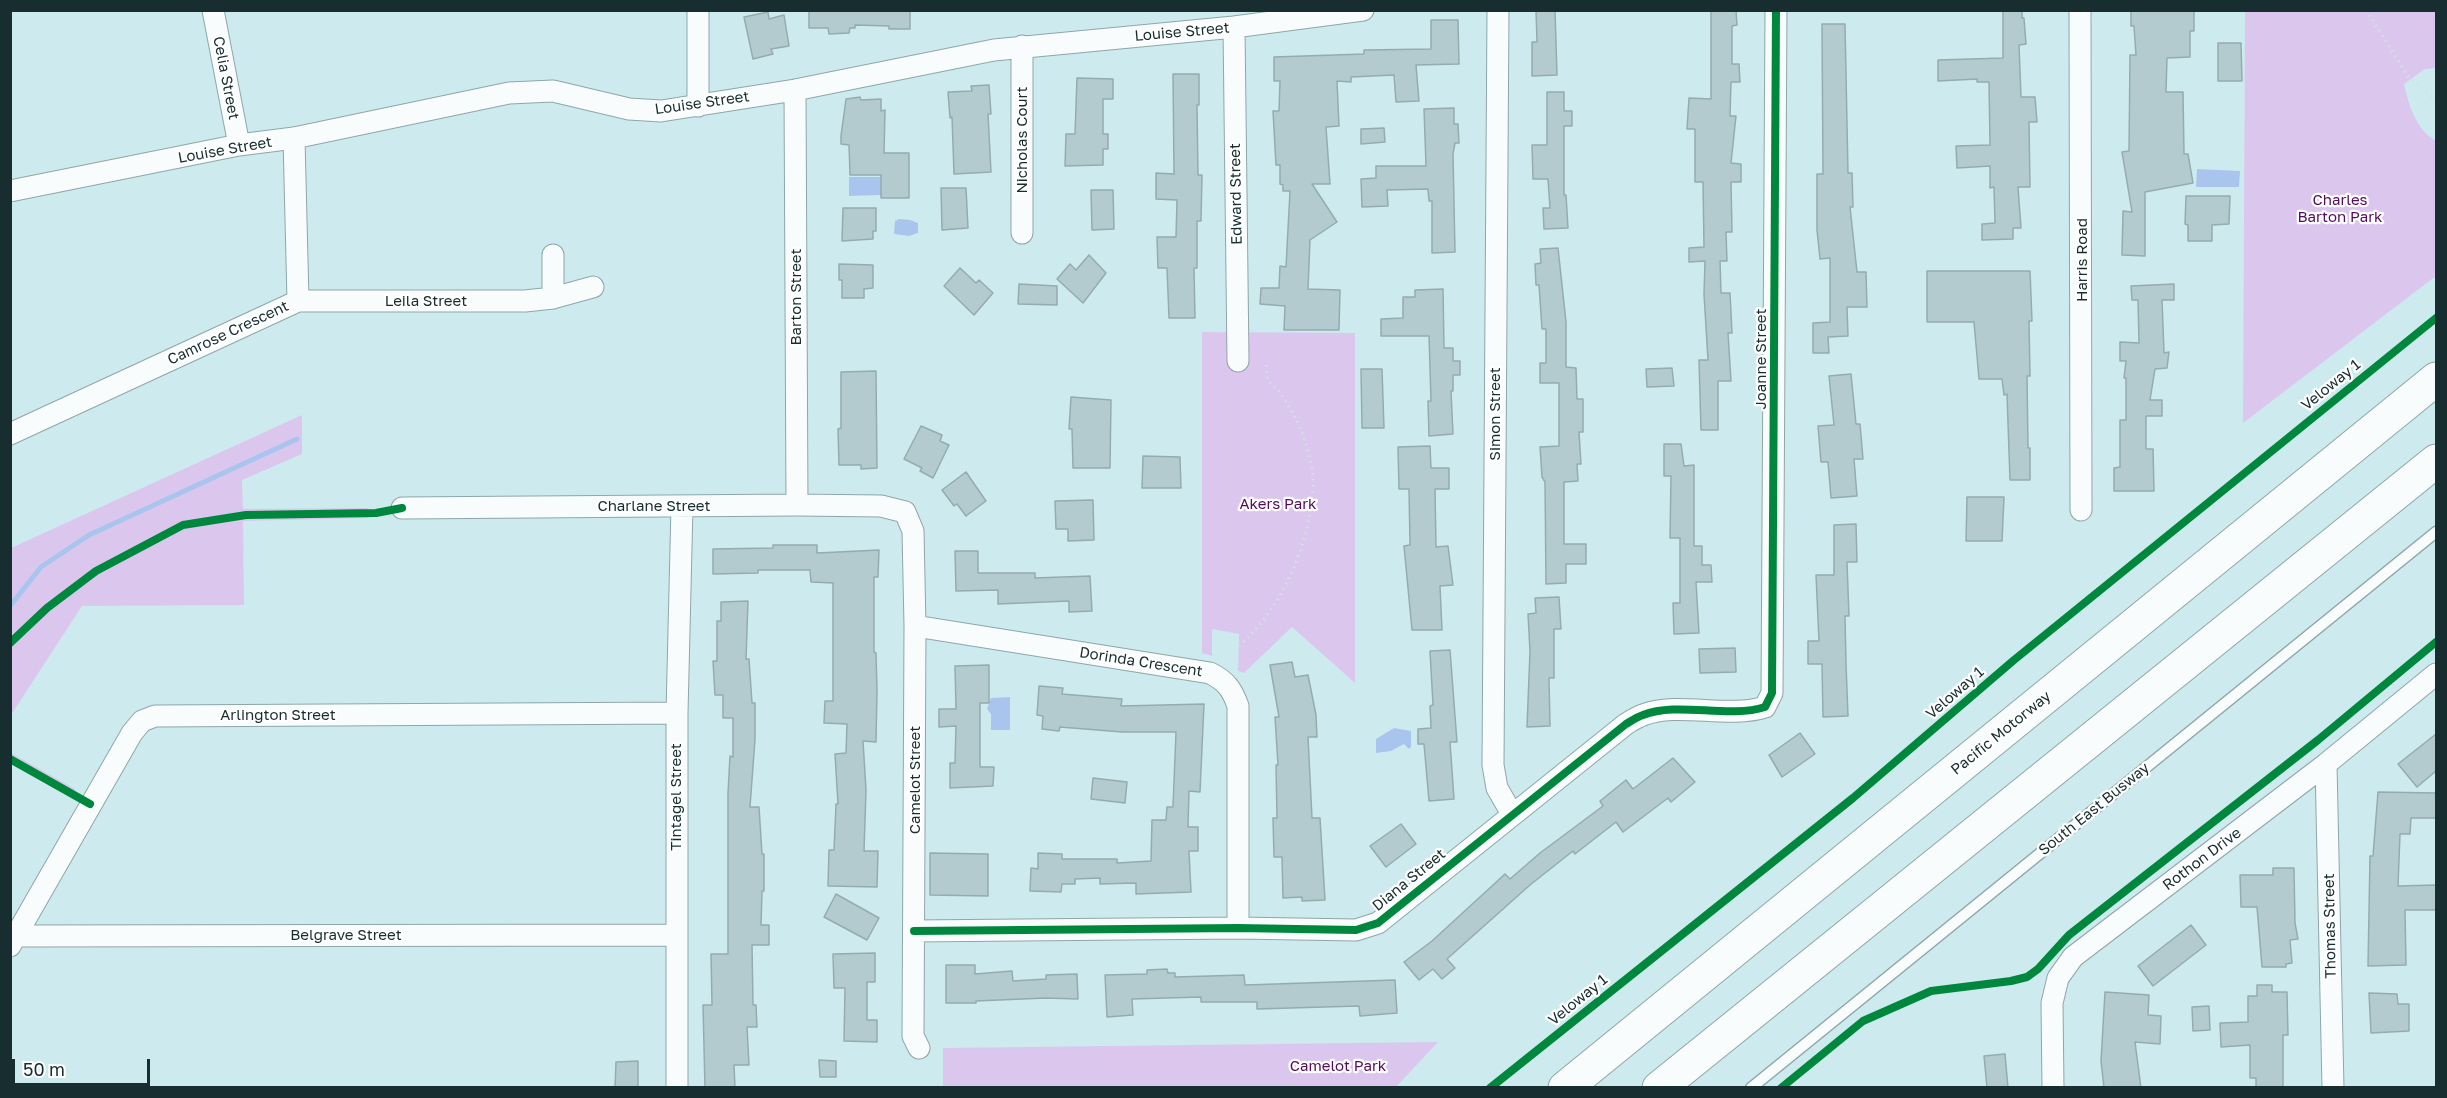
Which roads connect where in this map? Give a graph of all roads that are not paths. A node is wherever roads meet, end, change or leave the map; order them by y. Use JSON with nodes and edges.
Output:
{"nodes":[{"id":1,"x":213,"y":10,"type":"edge"},
{"id":2,"x":698,"y":10,"type":"edge"},
{"id":3,"x":1363,"y":10,"type":"edge"},
{"id":4,"x":1498,"y":10,"type":"edge"},
{"id":5,"x":1776,"y":10,"type":"edge"},
{"id":6,"x":2080,"y":10,"type":"edge"},
{"id":7,"x":1234,"y":27,"type":"junction"},
{"id":8,"x":1022,"y":46,"type":"junction"},
{"id":9,"x":795,"y":90,"type":"junction"},
{"id":10,"x":698,"y":106,"type":"junction"},
{"id":11,"x":294,"y":138,"type":"junction"},
{"id":12,"x":239,"y":145,"type":"junction"},
{"id":13,"x":10,"y":191,"type":"edge"},
{"id":14,"x":1022,"y":233,"type":"dead end"},
{"id":15,"x":553,"y":255,"type":"dead end"},
{"id":16,"x":593,"y":287,"type":"dead end"},
{"id":17,"x":553,"y":298,"type":"junction"},
{"id":18,"x":298,"y":301,"type":"junction"},
{"id":19,"x":1238,"y":361,"type":"dead end"},
{"id":20,"x":2436,"y":379,"type":"edge"},
{"id":21,"x":10,"y":434,"type":"edge"},
{"id":22,"x":2436,"y":461,"type":"edge"},
{"id":23,"x":797,"y":505,"type":"junction"},
{"id":24,"x":682,"y":506,"type":"junction"},
{"id":25,"x":402,"y":508,"type":"dead end"},
{"id":26,"x":2081,"y":510,"type":"dead end"},
{"id":27,"x":905,"y":512,"type":"joint"},
{"id":28,"x":2436,"y":531,"type":"edge"},
{"id":29,"x":915,"y":626,"type":"junction"},
{"id":30,"x":2436,"y":674,"type":"edge"},
{"id":31,"x":1765,"y":707,"type":"joint"},
{"id":32,"x":676,"y":713,"type":"junction"},
{"id":33,"x":2326,"y":764,"type":"junction"},
{"id":34,"x":1512,"y":814,"type":"junction"},
{"id":35,"x":1239,"y":928,"type":"junction"},
{"id":36,"x":914,"y":931,"type":"junction"},
{"id":37,"x":676,"y":935,"type":"junction"},
{"id":38,"x":14,"y":941,"type":"edge"},
{"id":39,"x":919,"y":1048,"type":"dead end"},
{"id":40,"x":677,"y":1088,"type":"edge"},
{"id":41,"x":1564,"y":1088,"type":"edge"},
{"id":42,"x":1659,"y":1088,"type":"edge"},
{"id":43,"x":1751,"y":1088,"type":"edge"},
{"id":44,"x":2054,"y":1088,"type":"edge"},
{"id":45,"x":2333,"y":1088,"type":"edge"}],
"edges":[{"from":1,"to":12,"type":"street","name":"Celia Street"},
{"from":2,"to":10,"type":"street"},
{"from":3,"to":7,"type":"street","name":"Louise Street"},
{"from":4,"to":34,"type":"street","name":"Simon Street"},
{"from":5,"to":31,"type":"street","name":"Joanne Street"},
{"from":6,"to":26,"type":"street","name":"Harris Road"},
{"from":7,"to":8,"type":"street","name":"Louise Street"},
{"from":7,"to":19,"type":"street","name":"Edward Street"},
{"from":8,"to":9,"type":"street","name":"Louise Street"},
{"from":8,"to":14,"type":"street","name":"Nicholas Court"},
{"from":9,"to":10,"type":"street","name":"Louise Street"},
{"from":9,"to":23,"type":"street","name":"Barton Street"},
{"from":10,"to":11,"type":"street","name":"Louise Street"},
{"from":11,"to":12,"type":"street","name":"Louise Street"},
{"from":11,"to":18,"type":"street","name":"Camrose Crescent"},
{"from":12,"to":13,"type":"street","name":"Louise Street"},
{"from":15,"to":17,"type":"street"},
{"from":16,"to":17,"type":"street","name":"Leila Street"},
{"from":17,"to":18,"type":"street","name":"Leila Street"},
{"from":18,"to":21,"type":"street","name":"Camrose Crescent"},
{"from":20,"to":41,"type":"highway","name":"Pacific Motorway"},
{"from":22,"to":42,"type":"highway"},
{"from":23,"to":24,"type":"street","name":"Charlane Street"},
{"from":23,"to":27,"type":"street","name":"Charlane Street"},
{"from":24,"to":25,"type":"street","name":"Charlane Street"},
{"from":24,"to":32,"type":"street","name":"Tintagel Street"},
{"from":27,"to":29,"type":"street","name":"Camelot Street"},
{"from":28,"to":43,"type":"lane","name":"South East Busway"},
{"from":29,"to":35,"type":"street","name":"Dorinda Crescent"},
{"from":29,"to":36,"type":"street","name":"Camelot Street"},
{"from":30,"to":33,"type":"street","name":"Rothon Drive"},
{"from":31,"to":34,"type":"street","name":"Diana Street"},
{"from":32,"to":37,"type":"street","name":"Tintagel Street"},
{"from":32,"to":38,"type":"street","name":"Arlington Street"},
{"from":33,"to":44,"type":"street","name":"Rothon Drive"},
{"from":33,"to":45,"type":"street","name":"Thomas Street"},
{"from":34,"to":35,"type":"street","name":"Diana Street"},
{"from":35,"to":36,"type":"street","name":"Diana Street"},
{"from":36,"to":39,"type":"street","name":"Camelot Street"},
{"from":37,"to":38,"type":"street","name":"Belgrave Street"},
{"from":37,"to":40,"type":"street","name":"Tintagel Street"}]}
